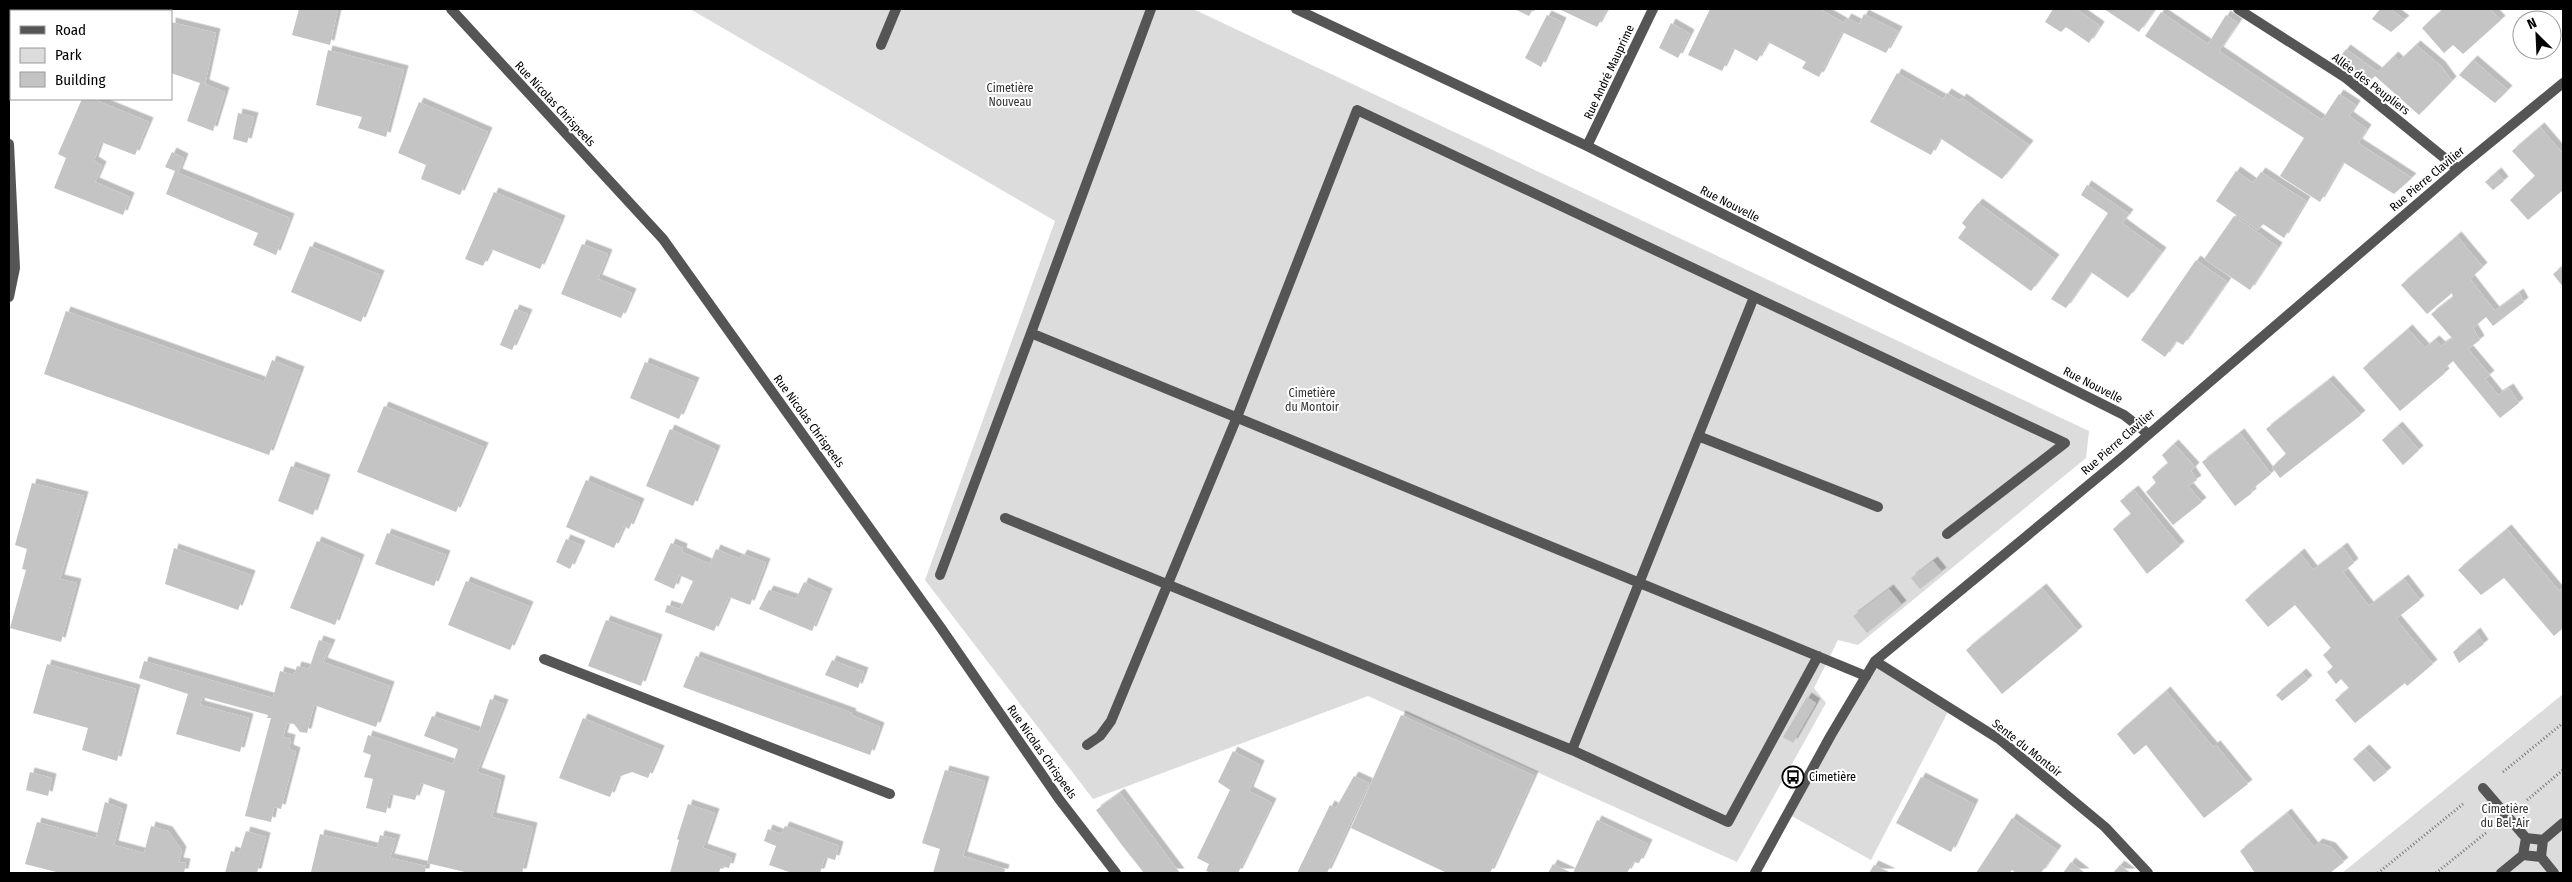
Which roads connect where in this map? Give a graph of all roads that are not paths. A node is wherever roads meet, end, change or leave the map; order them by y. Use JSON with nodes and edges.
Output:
{"nodes":[{"id":1,"x":451,"y":9,"type":"edge"},
{"id":2,"x":896,"y":9,"type":"edge"},
{"id":3,"x":1151,"y":9,"type":"edge"},
{"id":4,"x":1296,"y":9,"type":"edge"},
{"id":5,"x":1652,"y":9,"type":"edge"},
{"id":6,"x":2238,"y":9,"type":"edge"},
{"id":7,"x":881,"y":45,"type":"dead end"},
{"id":8,"x":2563,"y":83,"type":"edge"},
{"id":9,"x":9,"y":144,"type":"edge"},
{"id":10,"x":1587,"y":146,"type":"junction"},
{"id":11,"x":2458,"y":169,"type":"junction"},
{"id":12,"x":9,"y":297,"type":"edge"},
{"id":13,"x":1754,"y":297,"type":"junction"},
{"id":14,"x":1031,"y":333,"type":"junction"},
{"id":15,"x":1237,"y":417,"type":"junction"},
{"id":16,"x":2147,"y":433,"type":"junction"},
{"id":17,"x":1698,"y":436,"type":"junction"},
{"id":18,"x":1878,"y":506,"type":"dead end"},
{"id":19,"x":1005,"y":518,"type":"dead end"},
{"id":20,"x":1947,"y":534,"type":"dead end"},
{"id":21,"x":940,"y":575,"type":"dead end"},
{"id":22,"x":1639,"y":583,"type":"junction"},
{"id":23,"x":1168,"y":584,"type":"junction"},
{"id":24,"x":1818,"y":656,"type":"junction"},
{"id":25,"x":544,"y":659,"type":"dead end"},
{"id":26,"x":1875,"y":661,"type":"junction"},
{"id":27,"x":1866,"y":676,"type":"junction"},
{"id":28,"x":1086,"y":745,"type":"dead end"},
{"id":29,"x":1572,"y":750,"type":"junction"},
{"id":30,"x":2483,"y":788,"type":"dead end"},
{"id":31,"x":890,"y":794,"type":"dead end"},
{"id":32,"x":2563,"y":824,"type":"edge"},
{"id":33,"x":2526,"y":838,"type":"junction"},
{"id":34,"x":2543,"y":840,"type":"junction"},
{"id":35,"x":2523,"y":855,"type":"junction"},
{"id":36,"x":2541,"y":857,"type":"junction"},
{"id":37,"x":1116,"y":873,"type":"edge"},
{"id":38,"x":1755,"y":873,"type":"edge"},
{"id":39,"x":2148,"y":873,"type":"edge"},
{"id":40,"x":2501,"y":873,"type":"edge"},
{"id":41,"x":2554,"y":873,"type":"edge"}],
"edges":[{"from":1,"to":37,"type":"street","name":"Rue Nicolas Chrispeels"},
{"from":2,"to":7,"type":"street"},
{"from":3,"to":14,"type":"street"},
{"from":4,"to":10,"type":"street","name":"Rue Nouvelle"},
{"from":5,"to":10,"type":"street","name":"Rue André Mauprime"},
{"from":6,"to":11,"type":"street","name":"Allée des Peupliers"},
{"from":8,"to":11,"type":"street","name":"Rue Pierre Clavilier"},
{"from":9,"to":12,"type":"street"},
{"from":10,"to":16,"type":"street","name":"Rue Nouvelle"},
{"from":11,"to":16,"type":"street","name":"Rue Pierre Clavilier"},
{"from":13,"to":15,"type":"street"},
{"from":13,"to":17,"type":"street"},
{"from":13,"to":20,"type":"street"},
{"from":14,"to":15,"type":"street"},
{"from":14,"to":21,"type":"street"},
{"from":15,"to":22,"type":"street"},
{"from":15,"to":23,"type":"street"},
{"from":16,"to":26,"type":"street","name":"Rue Pierre Clavilier"},
{"from":17,"to":18,"type":"street"},
{"from":17,"to":22,"type":"street"},
{"from":19,"to":23,"type":"street"},
{"from":22,"to":24,"type":"street"},
{"from":22,"to":29,"type":"street"},
{"from":23,"to":28,"type":"street"},
{"from":23,"to":29,"type":"street"},
{"from":24,"to":27,"type":"street"},
{"from":24,"to":29,"type":"street"},
{"from":25,"to":31,"type":"street"},
{"from":26,"to":27,"type":"street","name":"Rue Pierre Clavilier"},
{"from":26,"to":39,"type":"street","name":"Sente du Montoir"},
{"from":27,"to":38,"type":"street","name":"Rue Pierre Clavilier"},
{"from":30,"to":33,"type":"street"},
{"from":32,"to":34,"type":"street"},
{"from":33,"to":34,"type":"street"},
{"from":33,"to":35,"type":"street"},
{"from":34,"to":36,"type":"street"},
{"from":35,"to":36,"type":"street"},
{"from":35,"to":40,"type":"street"},
{"from":36,"to":41,"type":"street"}]}
